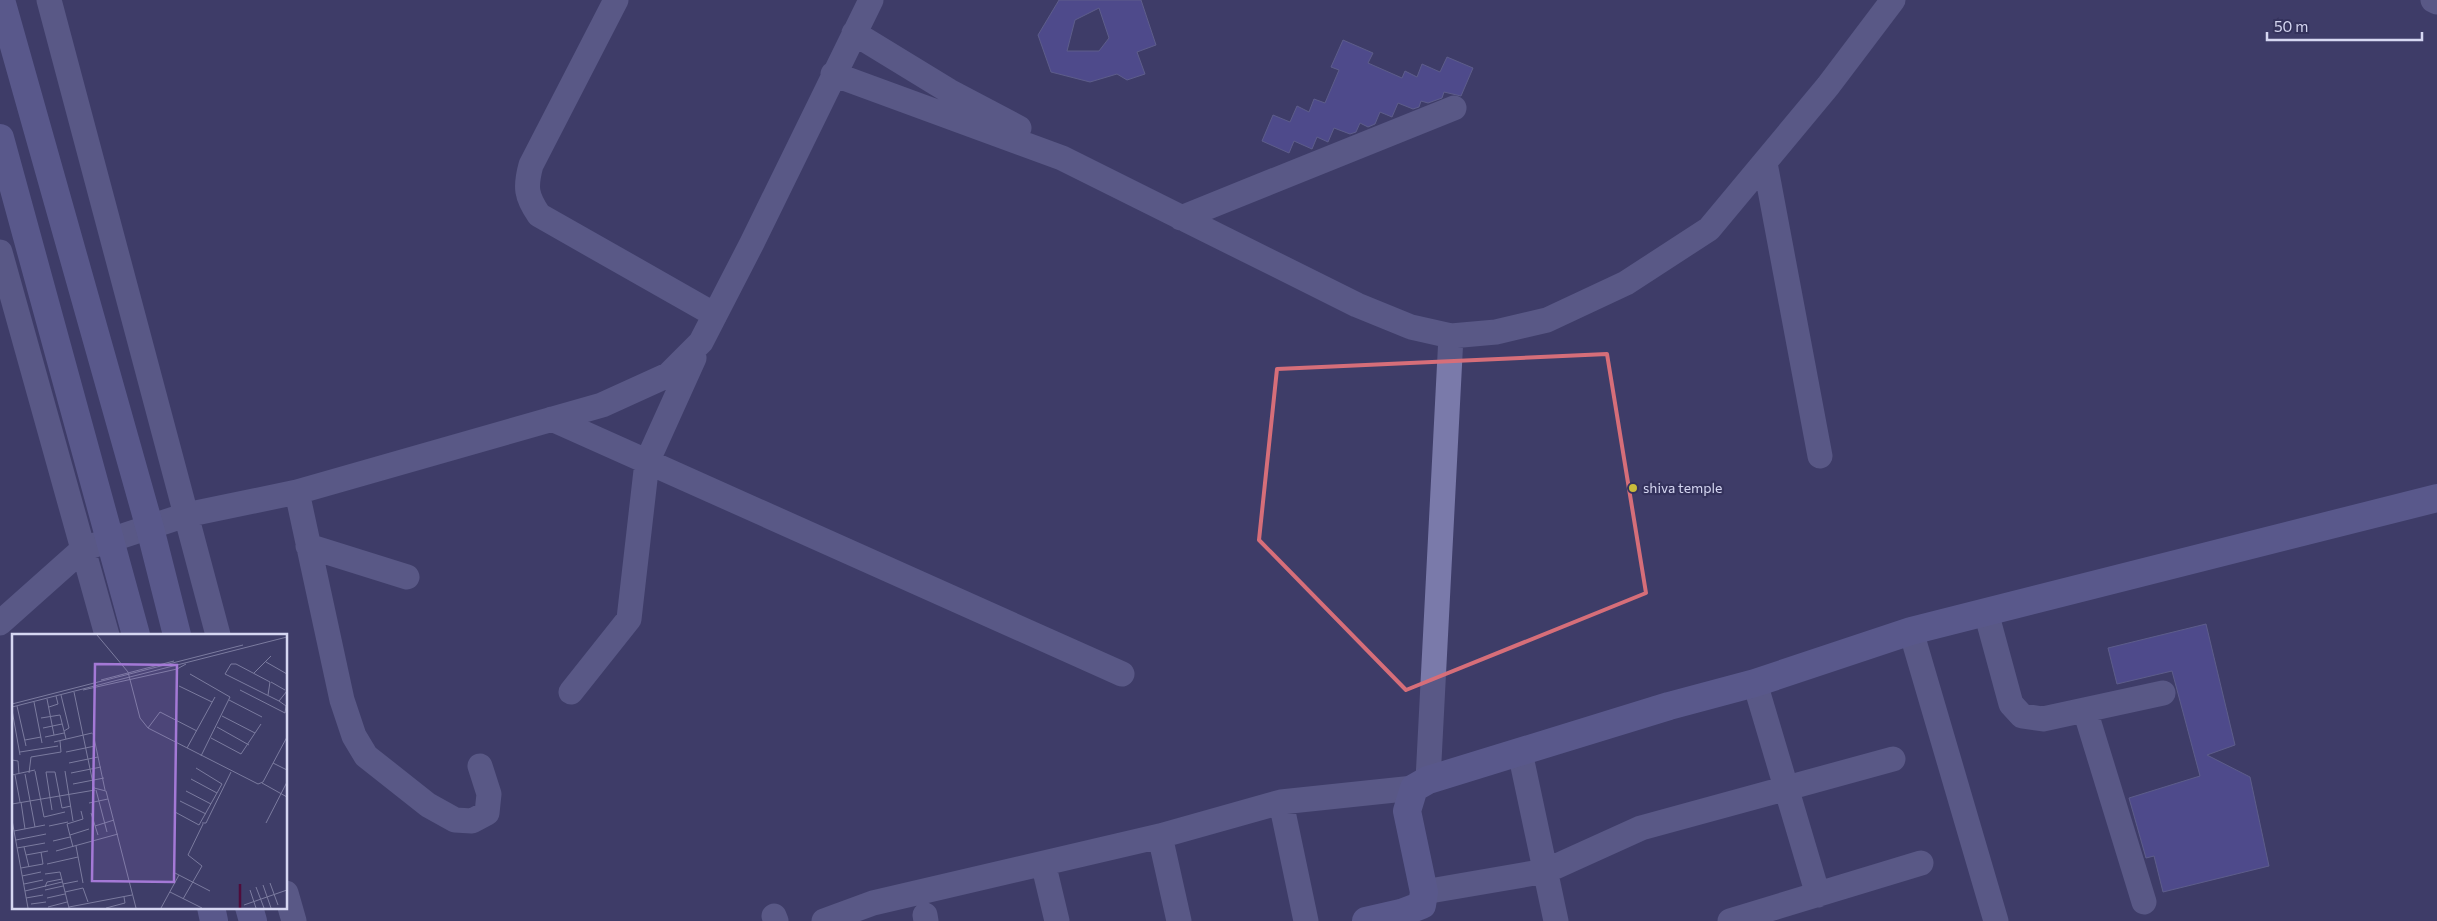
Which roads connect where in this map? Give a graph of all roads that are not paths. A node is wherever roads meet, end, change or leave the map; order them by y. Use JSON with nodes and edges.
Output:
{"nodes":[{"id":1,"x":1,"y":0,"type":"edge"},
{"id":2,"x":49,"y":0,"type":"edge"},
{"id":3,"x":616,"y":0,"type":"edge"},
{"id":4,"x":871,"y":0,"type":"edge"},
{"id":5,"x":1893,"y":0,"type":"edge"},
{"id":6,"x":2433,"y":0,"type":"edge"},
{"id":7,"x":2437,"y":2,"type":"edge"},
{"id":8,"x":854,"y":34,"type":"junction"},
{"id":9,"x":834,"y":74,"type":"junction"},
{"id":10,"x":1454,"y":108,"type":"dead end"},
{"id":11,"x":0,"y":138,"type":"edge"},
{"id":12,"x":1062,"y":158,"type":"junction"},
{"id":13,"x":1765,"y":163,"type":"junction"},
{"id":14,"x":1181,"y":218,"type":"junction"},
{"id":15,"x":0,"y":252,"type":"edge"},
{"id":16,"x":715,"y":315,"type":"junction"},
{"id":17,"x":1451,"y":336,"type":"junction"},
{"id":18,"x":701,"y":342,"type":"junction"},
{"id":19,"x":552,"y":419,"type":"junction"},
{"id":20,"x":1820,"y":456,"type":"dead end"},
{"id":21,"x":647,"y":462,"type":"junction"},
{"id":22,"x":297,"y":492,"type":"junction"},
{"id":23,"x":2437,"y":498,"type":"edge"},
{"id":24,"x":186,"y":515,"type":"junction"},
{"id":25,"x":308,"y":546,"type":"junction"},
{"id":26,"x":83,"y":550,"type":"junction"},
{"id":27,"x":407,"y":577,"type":"dead end"},
{"id":28,"x":1986,"y":612,"type":"junction"},
{"id":29,"x":0,"y":623,"type":"edge"},
{"id":30,"x":1911,"y":631,"type":"junction"},
{"id":31,"x":107,"y":634,"type":"edge"},
{"id":32,"x":136,"y":634,"type":"edge"},
{"id":33,"x":177,"y":634,"type":"edge"},
{"id":34,"x":218,"y":634,"type":"edge"},
{"id":35,"x":1122,"y":674,"type":"dead end"},
{"id":36,"x":1755,"y":683,"type":"junction"},
{"id":37,"x":571,"y":692,"type":"dead end"},
{"id":38,"x":2163,"y":693,"type":"dead end"},
{"id":39,"x":2085,"y":710,"type":"junction"},
{"id":40,"x":1520,"y":752,"type":"junction"},
{"id":41,"x":1893,"y":759,"type":"dead end"},
{"id":42,"x":480,"y":766,"type":"dead end"},
{"id":43,"x":1421,"y":784,"type":"junction"},
{"id":44,"x":1785,"y":790,"type":"junction"},
{"id":45,"x":1281,"y":802,"type":"junction"},
{"id":46,"x":1160,"y":836,"type":"junction"},
{"id":47,"x":1921,"y":863,"type":"dead end"},
{"id":48,"x":1546,"y":871,"type":"junction"},
{"id":49,"x":1046,"y":874,"type":"dead end"},
{"id":50,"x":1818,"y":895,"type":"junction"},
{"id":51,"x":288,"y":900,"type":"edge"},
{"id":52,"x":2144,"y":902,"type":"dead end"},
{"id":53,"x":1424,"y":906,"type":"edge"},
{"id":54,"x":211,"y":908,"type":"edge"},
{"id":55,"x":249,"y":908,"type":"edge"},
{"id":56,"x":214,"y":921,"type":"edge"},
{"id":57,"x":253,"y":921,"type":"edge"},
{"id":58,"x":294,"y":921,"type":"edge"},
{"id":59,"x":824,"y":921,"type":"edge"},
{"id":60,"x":1057,"y":921,"type":"edge"},
{"id":61,"x":1179,"y":921,"type":"edge"},
{"id":62,"x":1306,"y":921,"type":"edge"},
{"id":63,"x":1366,"y":921,"type":"edge"},
{"id":64,"x":1556,"y":921,"type":"edge"},
{"id":65,"x":1730,"y":921,"type":"edge"},
{"id":66,"x":1996,"y":921,"type":"edge"}],
"edges":[{"from":1,"to":33,"type":"main road"},
{"from":2,"to":24,"type":"street"},
{"from":3,"to":16,"type":"street"},
{"from":4,"to":8,"type":"street"},
{"from":5,"to":13,"type":"street"},
{"from":6,"to":7,"type":"street"},
{"from":8,"to":9,"type":"street"},
{"from":8,"to":12,"type":"street"},
{"from":9,"to":12,"type":"street"},
{"from":9,"to":16,"type":"street"},
{"from":10,"to":14,"type":"street"},
{"from":11,"to":32,"type":"main road"},
{"from":12,"to":14,"type":"street"},
{"from":13,"to":17,"type":"street"},
{"from":13,"to":20,"type":"street"},
{"from":14,"to":17,"type":"street"},
{"from":15,"to":26,"type":"street"},
{"from":16,"to":18,"type":"street"},
{"from":17,"to":43,"type":"street"},
{"from":18,"to":19,"type":"street"},
{"from":18,"to":21,"type":"street"},
{"from":19,"to":21,"type":"street"},
{"from":19,"to":22,"type":"street"},
{"from":21,"to":35,"type":"street"},
{"from":21,"to":37,"type":"street"},
{"from":22,"to":24,"type":"street"},
{"from":22,"to":25,"type":"street"},
{"from":23,"to":28,"type":"main road"},
{"from":24,"to":26,"type":"street"},
{"from":24,"to":34,"type":"street"},
{"from":25,"to":27,"type":"street"},
{"from":25,"to":42,"type":"street"},
{"from":26,"to":29,"type":"street"},
{"from":26,"to":31,"type":"street"},
{"from":28,"to":30,"type":"main road"},
{"from":28,"to":39,"type":"street"},
{"from":30,"to":36,"type":"main road"},
{"from":30,"to":66,"type":"street"},
{"from":36,"to":40,"type":"main road"},
{"from":36,"to":44,"type":"street"},
{"from":38,"to":39,"type":"street"},
{"from":39,"to":52,"type":"street"},
{"from":40,"to":43,"type":"main road"},
{"from":40,"to":48,"type":"street"},
{"from":41,"to":44,"type":"street"},
{"from":43,"to":45,"type":"street"},
{"from":43,"to":53,"type":"main road"},
{"from":44,"to":48,"type":"street"},
{"from":44,"to":50,"type":"street"},
{"from":45,"to":46,"type":"street"},
{"from":45,"to":62,"type":"street"},
{"from":46,"to":59,"type":"street"},
{"from":46,"to":61,"type":"street"},
{"from":47,"to":50,"type":"street"},
{"from":48,"to":53,"type":"street"},
{"from":48,"to":64,"type":"street"},
{"from":49,"to":60,"type":"street"},
{"from":50,"to":65,"type":"street"},
{"from":51,"to":58,"type":"street"},
{"from":53,"to":63,"type":"main road"},
{"from":54,"to":56,"type":"main road"},
{"from":55,"to":57,"type":"main road"}]}
